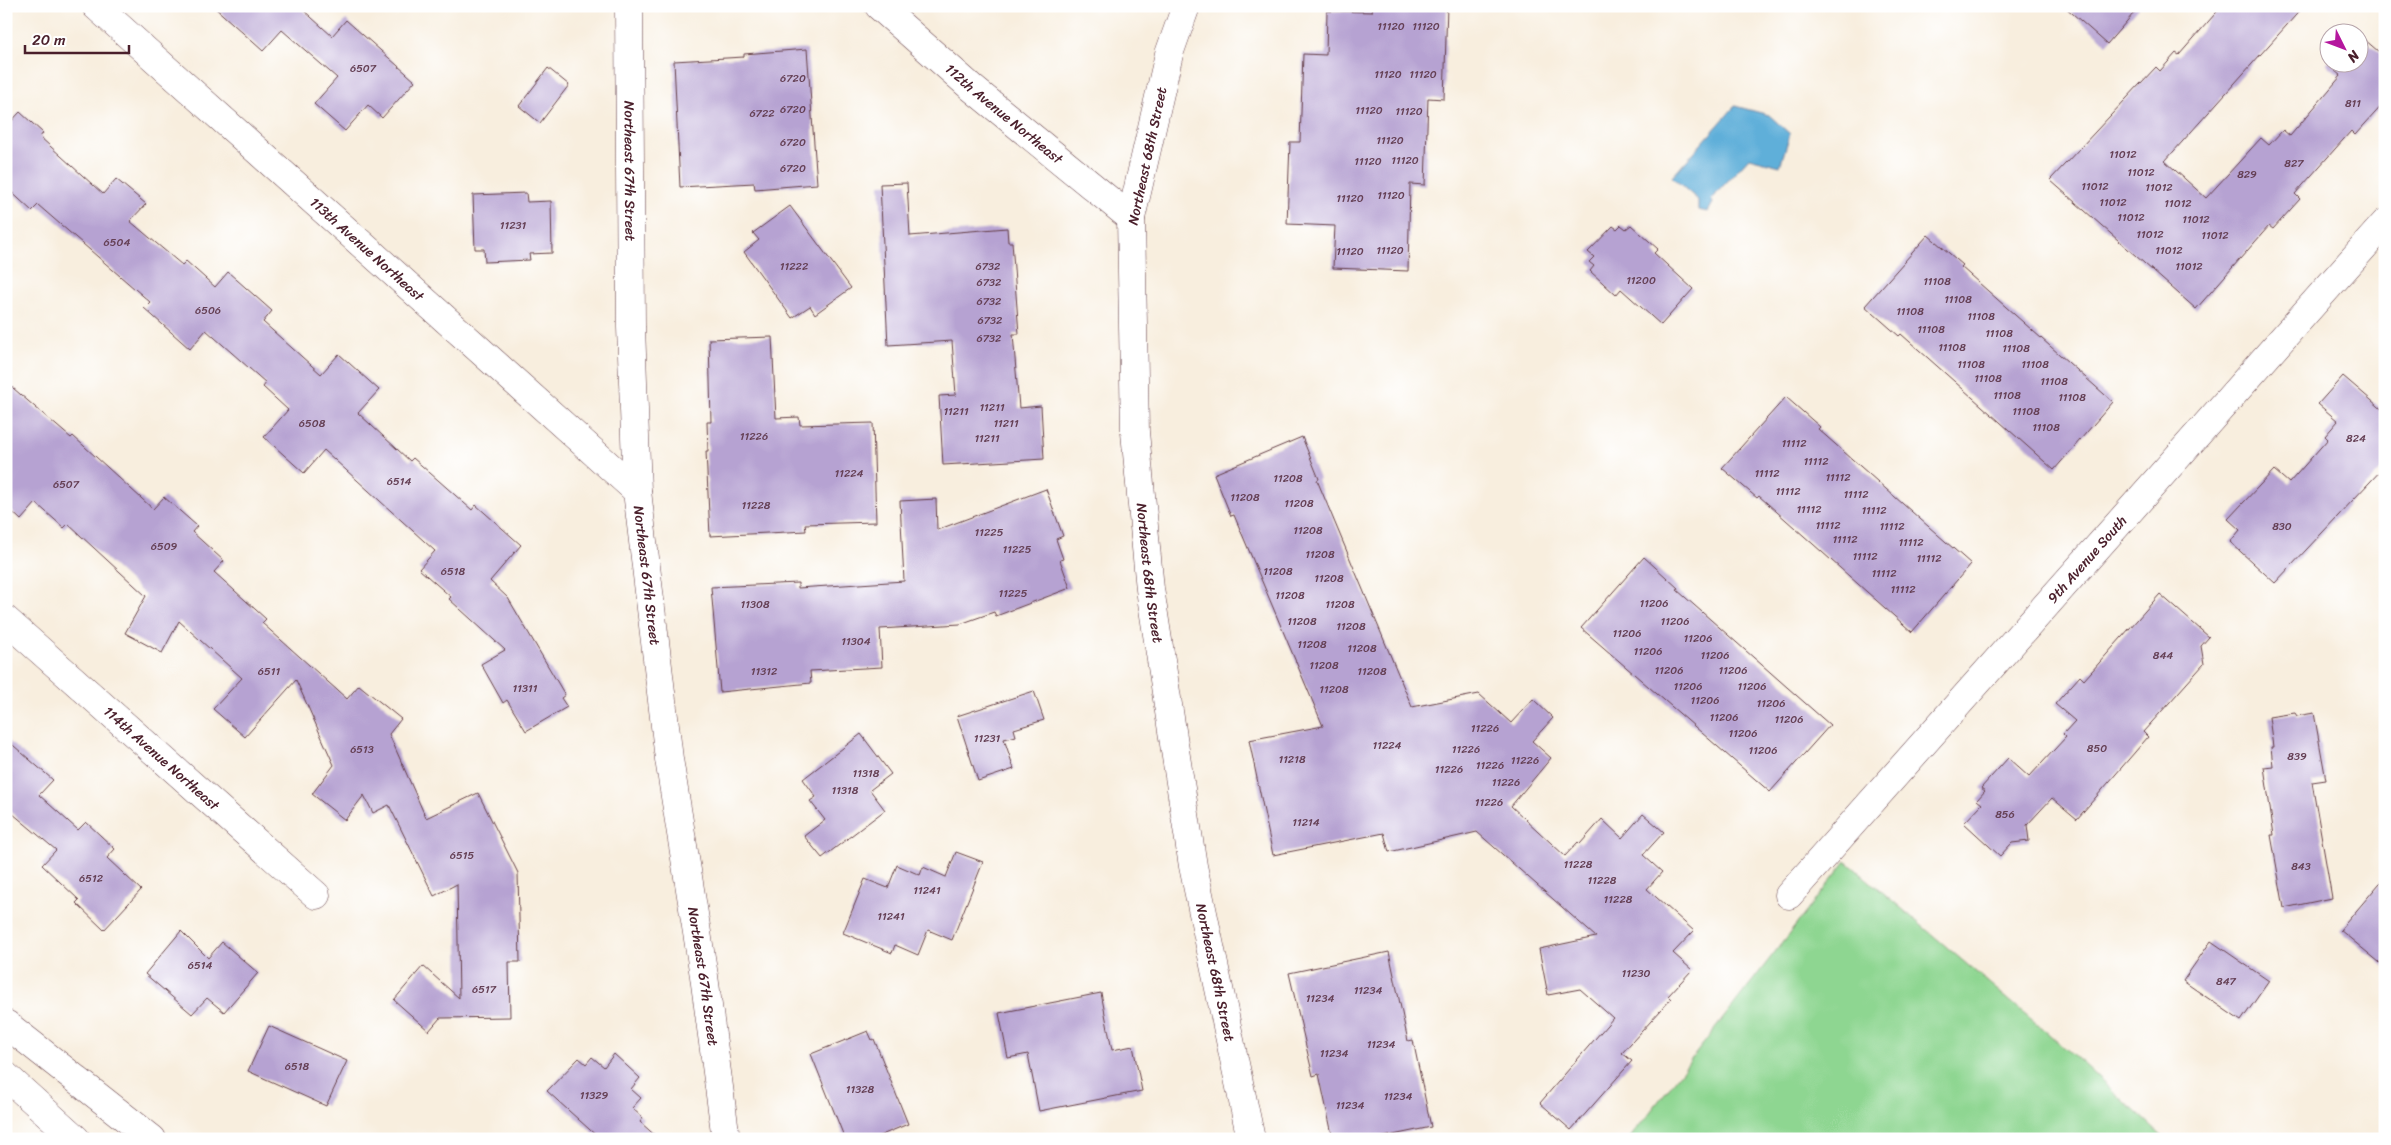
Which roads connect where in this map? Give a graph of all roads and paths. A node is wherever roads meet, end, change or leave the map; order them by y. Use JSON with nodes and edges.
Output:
{"nodes":[{"id":1,"x":96,"y":6,"type":"edge"},
{"id":2,"x":629,"y":6,"type":"edge"},
{"id":3,"x":879,"y":6,"type":"edge"},
{"id":4,"x":1186,"y":6,"type":"edge"},
{"id":5,"x":1131,"y":218,"type":"junction"},
{"id":6,"x":2385,"y":223,"type":"edge"},
{"id":7,"x":637,"y":491,"type":"junction"},
{"id":8,"x":6,"y":620,"type":"edge"},
{"id":9,"x":316,"y":895,"type":"dead end"},
{"id":10,"x":1789,"y":895,"type":"dead end"},
{"id":11,"x":6,"y":1024,"type":"edge"},
{"id":12,"x":6,"y":1076,"type":"edge"},
{"id":13,"x":76,"y":1139,"type":"edge"},
{"id":14,"x":152,"y":1139,"type":"edge"},
{"id":15,"x":726,"y":1139,"type":"edge"},
{"id":16,"x":1250,"y":1139,"type":"edge"}],
"edges":[{"from":1,"to":7,"type":"main road","name":"113th Avenue Northeast"},
{"from":2,"to":7,"type":"main road","name":"Northeast 67th Street"},
{"from":3,"to":5,"type":"main road","name":"112th Avenue Northeast"},
{"from":4,"to":5,"type":"main road","name":"Northeast 68th Street"},
{"from":5,"to":16,"type":"main road","name":"Northeast 68th Street"},
{"from":6,"to":10,"type":"main road","name":"9th Avenue South"},
{"from":7,"to":15,"type":"main road","name":"Northeast 67th Street"},
{"from":8,"to":9,"type":"main road","name":"114th Avenue Northeast"},
{"from":11,"to":14,"type":"main road"},
{"from":12,"to":13,"type":"main road"}]}
